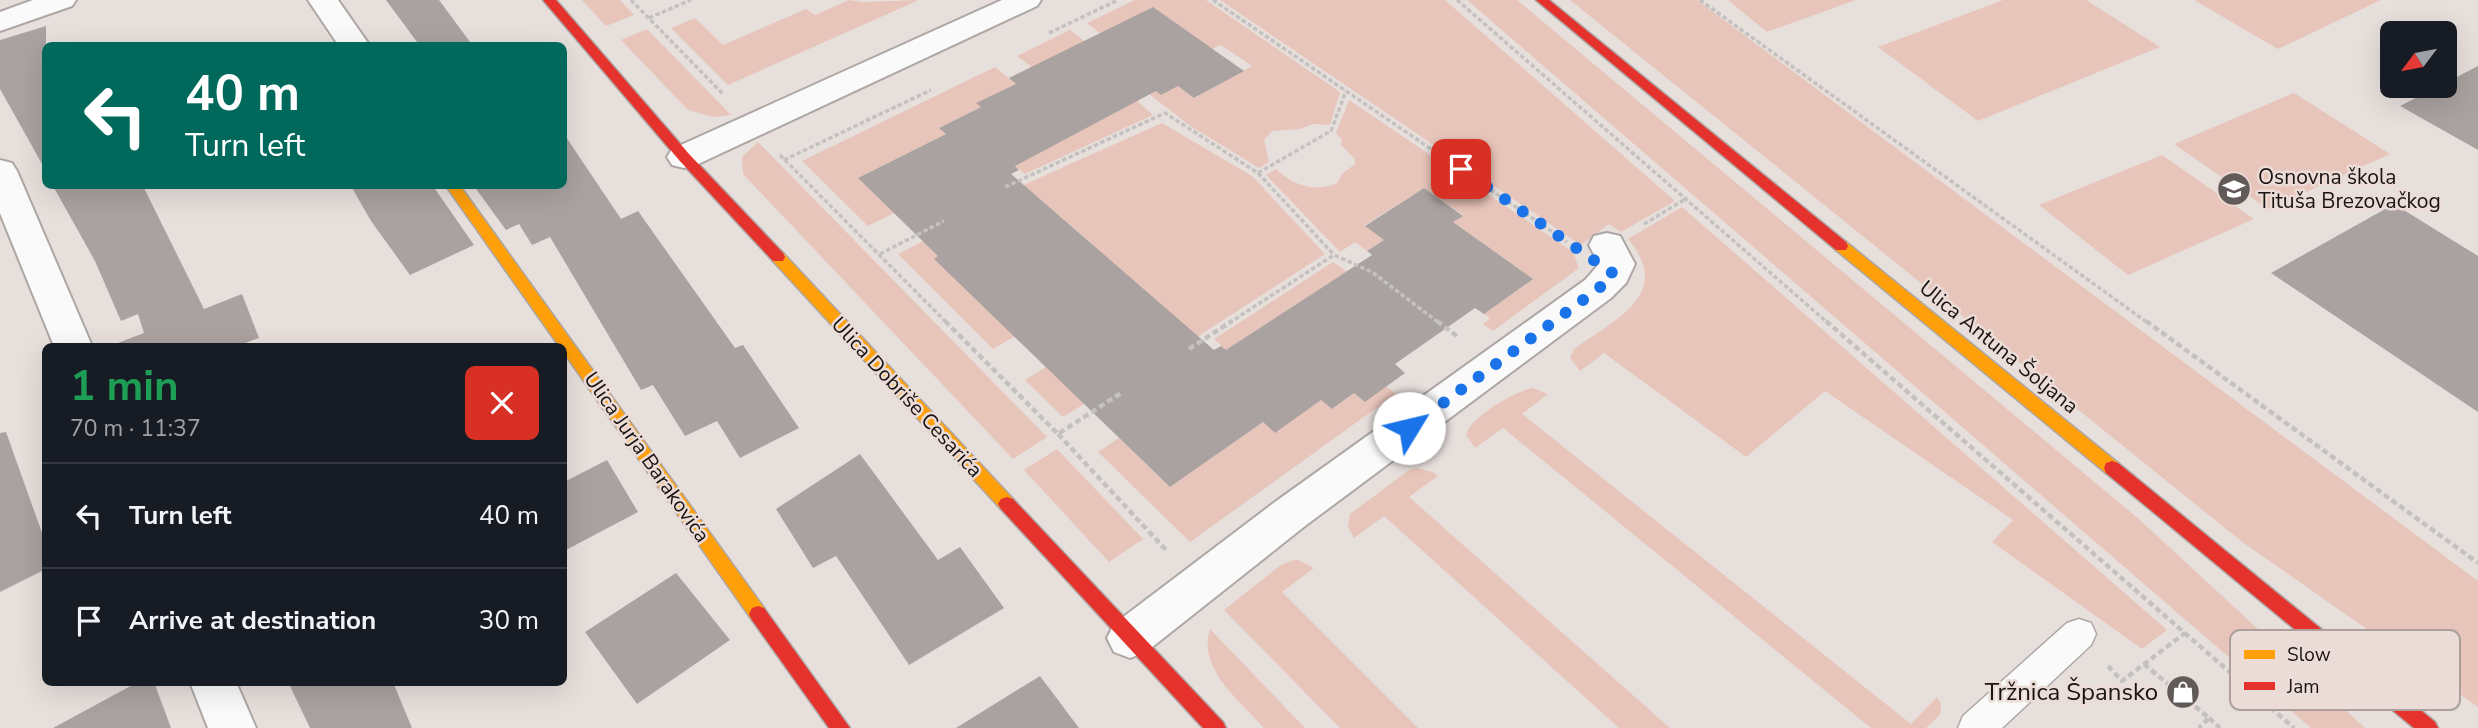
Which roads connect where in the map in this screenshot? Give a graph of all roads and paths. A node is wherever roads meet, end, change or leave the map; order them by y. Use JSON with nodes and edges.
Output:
{"nodes":[{"id":1,"x":61,"y":0,"type":"edge"},
{"id":2,"x":323,"y":0,"type":"edge"},
{"id":3,"x":549,"y":0,"type":"edge"},
{"id":4,"x":631,"y":0,"type":"edge"},
{"id":5,"x":691,"y":0,"type":"edge"},
{"id":6,"x":1026,"y":0,"type":"edge"},
{"id":7,"x":1213,"y":0,"type":"edge"},
{"id":8,"x":1457,"y":0,"type":"edge"},
{"id":9,"x":1542,"y":0,"type":"edge"},
{"id":10,"x":1700,"y":0,"type":"edge"},
{"id":11,"x":649,"y":18,"type":"junction"},
{"id":12,"x":0,"y":22,"type":"edge"},
{"id":13,"x":352,"y":42,"type":"edge"},
{"id":14,"x":1346,"y":91,"type":"junction"},
{"id":15,"x":753,"y":126,"type":"junction"},
{"id":16,"x":684,"y":157,"type":"junction"},
{"id":17,"x":0,"y":171,"type":"edge"},
{"id":18,"x":1258,"y":173,"type":"junction"},
{"id":19,"x":1005,"y":187,"type":"dead end"},
{"id":20,"x":455,"y":189,"type":"edge"},
{"id":21,"x":944,"y":221,"type":"dead end"},
{"id":22,"x":880,"y":254,"type":"junction"},
{"id":23,"x":1334,"y":254,"type":"junction"},
{"id":24,"x":1610,"y":260,"type":"joint"},
{"id":25,"x":1461,"y":339,"type":"dead end"},
{"id":26,"x":72,"y":343,"type":"edge"},
{"id":27,"x":565,"y":343,"type":"edge"},
{"id":28,"x":567,"y":346,"type":"edge"},
{"id":29,"x":1189,"y":349,"type":"dead end"},
{"id":30,"x":1121,"y":393,"type":"dead end"},
{"id":31,"x":1058,"y":434,"type":"junction"},
{"id":32,"x":1176,"y":561,"type":"dead end"},
{"id":33,"x":2478,"y":563,"type":"edge"},
{"id":34,"x":2309,"y":630,"type":"edge"},
{"id":35,"x":2185,"y":633,"type":"junction"},
{"id":36,"x":2080,"y":634,"type":"joint"},
{"id":37,"x":1130,"y":638,"type":"junction"},
{"id":38,"x":2144,"y":664,"type":"junction"},
{"id":39,"x":2230,"y":672,"type":"edge"},
{"id":40,"x":215,"y":686,"type":"edge"},
{"id":41,"x":2273,"y":710,"type":"edge"},
{"id":42,"x":2406,"y":710,"type":"edge"},
{"id":43,"x":2209,"y":718,"type":"junction"},
{"id":44,"x":232,"y":728,"type":"edge"},
{"id":45,"x":840,"y":728,"type":"edge"},
{"id":46,"x":1216,"y":728,"type":"edge"},
{"id":47,"x":1976,"y":728,"type":"edge"},
{"id":48,"x":2199,"y":728,"type":"edge"},
{"id":49,"x":2220,"y":728,"type":"edge"},
{"id":50,"x":2294,"y":728,"type":"edge"},
{"id":51,"x":2428,"y":728,"type":"edge"}],
"edges":[{"from":1,"to":12,"type":"street"},
{"from":2,"to":13,"type":"street"},
{"from":3,"to":16,"type":"street","name":"Ulica Dobriše Cesarića"},
{"from":4,"to":11,"type":"path"},
{"from":5,"to":11,"type":"path"},
{"from":6,"to":15,"type":"street"},
{"from":7,"to":14,"type":"path"},
{"from":8,"to":35,"type":"path"},
{"from":9,"to":34,"type":"street","name":"Ulica Antuna Šoljana"},
{"from":10,"to":33,"type":"path"},
{"from":11,"to":15,"type":"path"},
{"from":14,"to":18,"type":"path"},
{"from":14,"to":24,"type":"path"},
{"from":15,"to":16,"type":"street"},
{"from":15,"to":22,"type":"path"},
{"from":16,"to":37,"type":"street","name":"Ulica Dobriše Cesarića"},
{"from":17,"to":26,"type":"street"},
{"from":18,"to":19,"type":"path"},
{"from":18,"to":23,"type":"path"},
{"from":20,"to":27,"type":"street","name":"Ulica Jurja Barakovića"},
{"from":21,"to":22,"type":"path"},
{"from":22,"to":31,"type":"path"},
{"from":23,"to":25,"type":"path"},
{"from":23,"to":29,"type":"path"},
{"from":24,"to":37,"type":"street"},
{"from":28,"to":45,"type":"street","name":"Ulica Jurja Barakovića"},
{"from":30,"to":31,"type":"path"},
{"from":31,"to":32,"type":"path"},
{"from":35,"to":38,"type":"path"},
{"from":35,"to":39,"type":"path"},
{"from":36,"to":38,"type":"path"},
{"from":36,"to":47,"type":"lane"},
{"from":37,"to":46,"type":"street","name":"Ulica Dobriše Cesarića"},
{"from":38,"to":43,"type":"path"},
{"from":40,"to":44,"type":"street"},
{"from":41,"to":50,"type":"path"},
{"from":42,"to":51,"type":"street","name":"Ulica Antuna Šoljana"},
{"from":43,"to":48,"type":"path"},
{"from":43,"to":49,"type":"path"}]}
